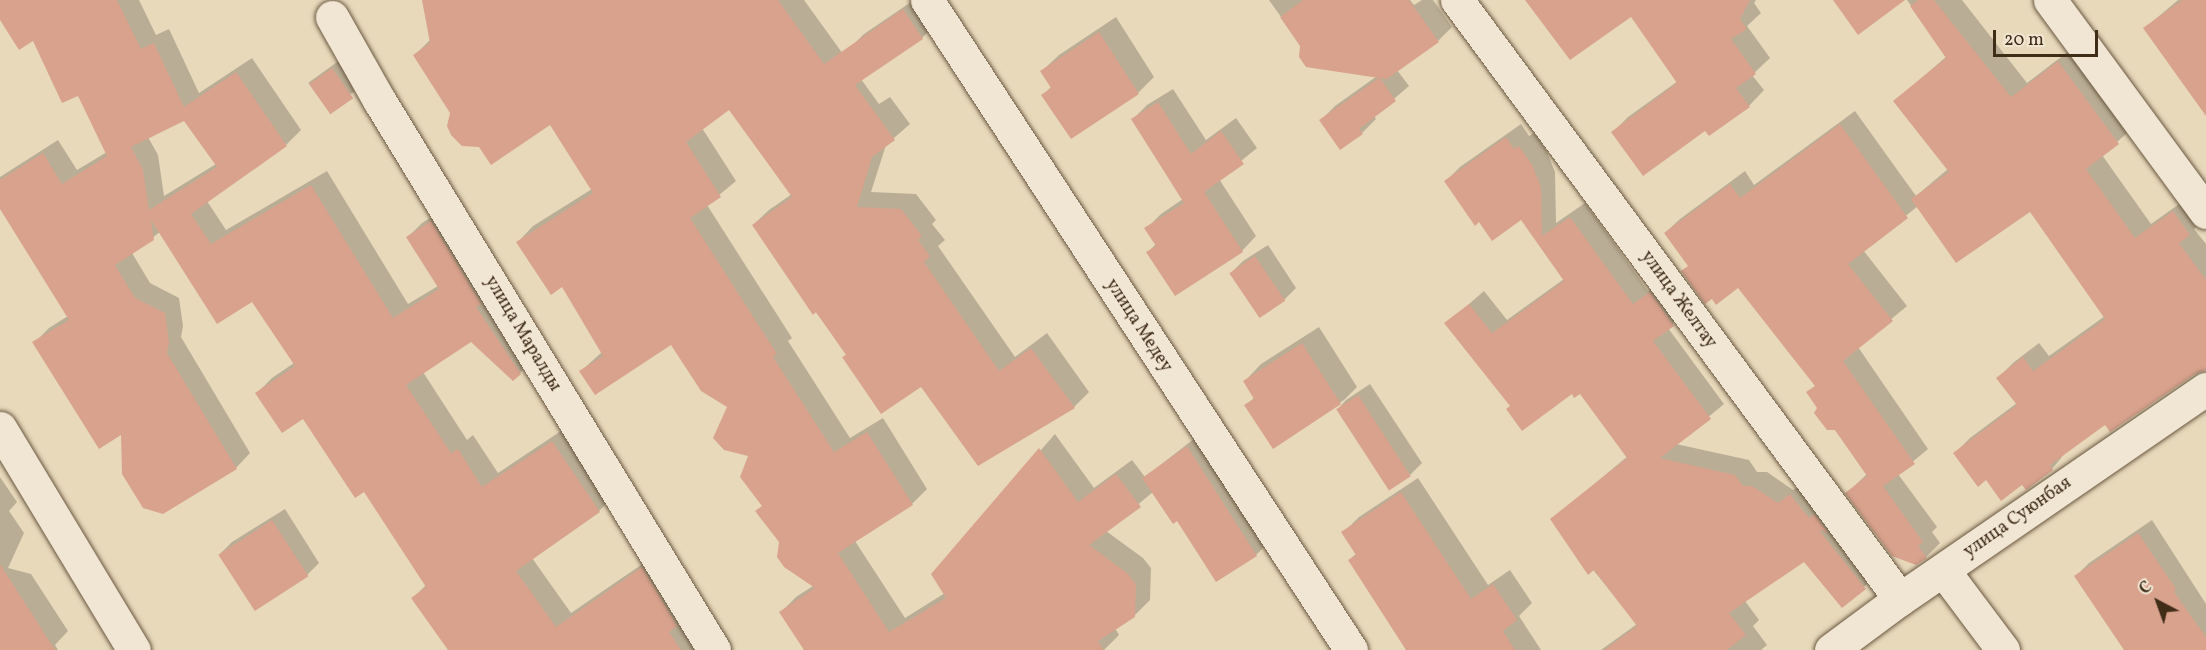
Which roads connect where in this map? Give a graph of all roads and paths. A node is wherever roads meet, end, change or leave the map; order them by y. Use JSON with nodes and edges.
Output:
{"nodes":[{"id":1,"x":927,"y":0,"type":"edge"},
{"id":2,"x":1457,"y":0,"type":"edge"},
{"id":3,"x":2050,"y":0,"type":"edge"},
{"id":4,"x":332,"y":17,"type":"dead end"},
{"id":5,"x":2206,"y":212,"type":"edge"},
{"id":6,"x":2206,"y":389,"type":"edge"},
{"id":7,"x":0,"y":428,"type":"edge"},
{"id":8,"x":1944,"y":570,"type":"junction"},
{"id":9,"x":1900,"y":599,"type":"junction"},
{"id":10,"x":134,"y":650,"type":"edge"},
{"id":11,"x":714,"y":650,"type":"edge"},
{"id":12,"x":1351,"y":650,"type":"edge"},
{"id":13,"x":1832,"y":650,"type":"edge"},
{"id":14,"x":2003,"y":650,"type":"edge"}],
"edges":[{"from":1,"to":12,"type":"street","name":"улица Медеу"},
{"from":2,"to":9,"type":"street","name":"улица Желтау"},
{"from":3,"to":5,"type":"street"},
{"from":4,"to":11,"type":"street","name":"улица Маралды"},
{"from":6,"to":8,"type":"street","name":"улица Суюнбая"},
{"from":7,"to":10,"type":"street"},
{"from":8,"to":9,"type":"street","name":"улица Суюнбая"},
{"from":8,"to":14,"type":"street"},
{"from":9,"to":13,"type":"street","name":"улица Суюнбая"}]}
